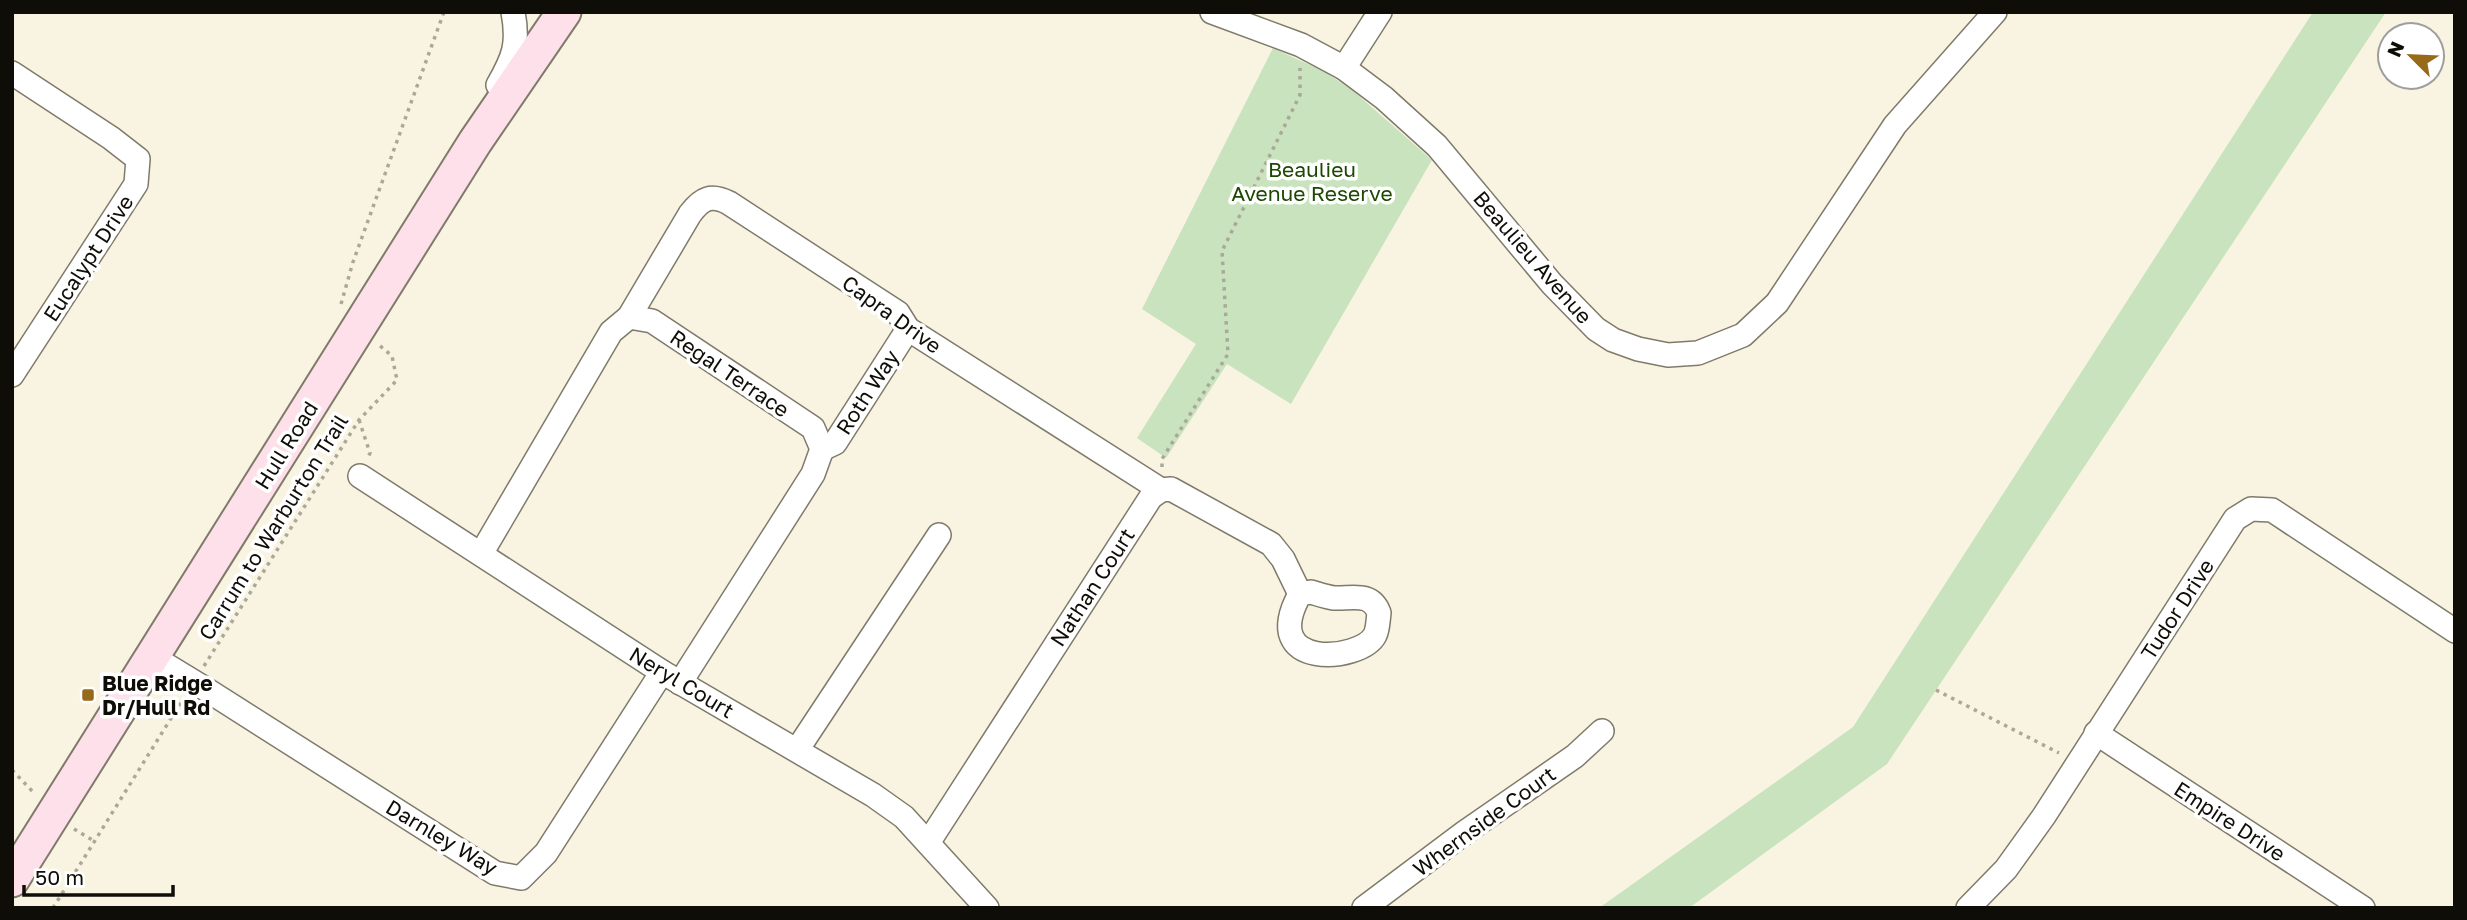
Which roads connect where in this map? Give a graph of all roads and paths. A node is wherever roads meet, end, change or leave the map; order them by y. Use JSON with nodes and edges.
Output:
{"nodes":[{"id":1,"x":444,"y":12,"type":"edge"},
{"id":2,"x":513,"y":12,"type":"edge"},
{"id":3,"x":564,"y":12,"type":"edge"},
{"id":4,"x":1212,"y":12,"type":"edge"},
{"id":5,"x":1380,"y":12,"type":"edge"},
{"id":6,"x":1995,"y":12,"type":"edge"},
{"id":7,"x":1301,"y":45,"type":"junction"},
{"id":8,"x":1344,"y":68,"type":"junction"},
{"id":9,"x":12,"y":73,"type":"edge"},
{"id":10,"x":475,"y":142,"type":"junction"},
{"id":11,"x":629,"y":317,"type":"junction"},
{"id":12,"x":908,"y":329,"type":"junction"},
{"id":13,"x":357,"y":333,"type":"junction"},
{"id":14,"x":12,"y":376,"type":"edge"},
{"id":15,"x":359,"y":420,"type":"junction"},
{"id":16,"x":822,"y":450,"type":"junction"},
{"id":17,"x":360,"y":476,"type":"joint"},
{"id":18,"x":1161,"y":490,"type":"junction"},
{"id":19,"x":939,"y":536,"type":"dead end"},
{"id":20,"x":481,"y":554,"type":"junction"},
{"id":21,"x":1300,"y":594,"type":"dead end"},
{"id":22,"x":2455,"y":631,"type":"edge"},
{"id":23,"x":153,"y":657,"type":"junction"},
{"id":24,"x":671,"y":677,"type":"junction"},
{"id":25,"x":194,"y":682,"type":"junction"},
{"id":26,"x":1936,"y":690,"type":"dead end"},
{"id":27,"x":1602,"y":731,"type":"dead end"},
{"id":28,"x":2096,"y":733,"type":"junction"},
{"id":29,"x":797,"y":750,"type":"junction"},
{"id":30,"x":2077,"y":763,"type":"junction"},
{"id":31,"x":12,"y":770,"type":"edge"},
{"id":32,"x":52,"y":816,"type":"junction"},
{"id":33,"x":928,"y":843,"type":"junction"},
{"id":34,"x":12,"y":880,"type":"edge"},
{"id":35,"x":53,"y":908,"type":"edge"},
{"id":36,"x":987,"y":908,"type":"edge"},
{"id":37,"x":1364,"y":908,"type":"edge"},
{"id":38,"x":1968,"y":908,"type":"edge"},
{"id":39,"x":2363,"y":908,"type":"edge"}],
"edges":[{"from":1,"to":13,"type":"path","name":"Carrum to Warburton Trail"},
{"from":2,"to":10,"type":"street"},
{"from":3,"to":10,"type":"main road","name":"Hull Road"},
{"from":4,"to":7,"type":"street","name":"Beaulieu Avenue"},
{"from":5,"to":8,"type":"street"},
{"from":6,"to":8,"type":"street","name":"Beaulieu Avenue"},
{"from":7,"to":8,"type":"street","name":"Beaulieu Avenue"},
{"from":7,"to":18,"type":"path"},
{"from":9,"to":14,"type":"street","name":"Eucalypt Drive"},
{"from":10,"to":13,"type":"main road","name":"Hull Road"},
{"from":11,"to":12,"type":"street","name":"Capra Drive"},
{"from":11,"to":16,"type":"street","name":"Regal Terrace"},
{"from":11,"to":20,"type":"street"},
{"from":12,"to":16,"type":"street","name":"Roth Way"},
{"from":12,"to":18,"type":"street","name":"Capra Drive"},
{"from":13,"to":15,"type":"path","name":"Carrum to Warburton Trail"},
{"from":13,"to":23,"type":"main road","name":"Hull Road"},
{"from":15,"to":17,"type":"path"},
{"from":15,"to":25,"type":"path","name":"Carrum to Warburton Trail"},
{"from":16,"to":24,"type":"street"},
{"from":17,"to":20,"type":"street","name":"Neryl Court"},
{"from":18,"to":21,"type":"street"},
{"from":18,"to":33,"type":"street","name":"Nathan Court"},
{"from":19,"to":29,"type":"street"},
{"from":20,"to":24,"type":"street","name":"Neryl Court"},
{"from":22,"to":28,"type":"street","name":"Tudor Drive"},
{"from":23,"to":25,"type":"street","name":"Darnley Way"},
{"from":23,"to":32,"type":"main road","name":"Hull Road"},
{"from":24,"to":25,"type":"street","name":"Darnley Way"},
{"from":24,"to":29,"type":"street","name":"Neryl Court"},
{"from":25,"to":35,"type":"path","name":"Carrum to Warburton Trail"},
{"from":26,"to":30,"type":"path"},
{"from":27,"to":37,"type":"street","name":"Whernside Court"},
{"from":28,"to":30,"type":"street","name":"Tudor Drive"},
{"from":28,"to":39,"type":"street","name":"Empire Drive"},
{"from":29,"to":33,"type":"street","name":"Neryl Court"},
{"from":30,"to":38,"type":"street","name":"Tudor Drive"},
{"from":31,"to":32,"type":"path"},
{"from":32,"to":34,"type":"main road","name":"Hull Road"},
{"from":33,"to":36,"type":"street","name":"Neryl Court"}]}
